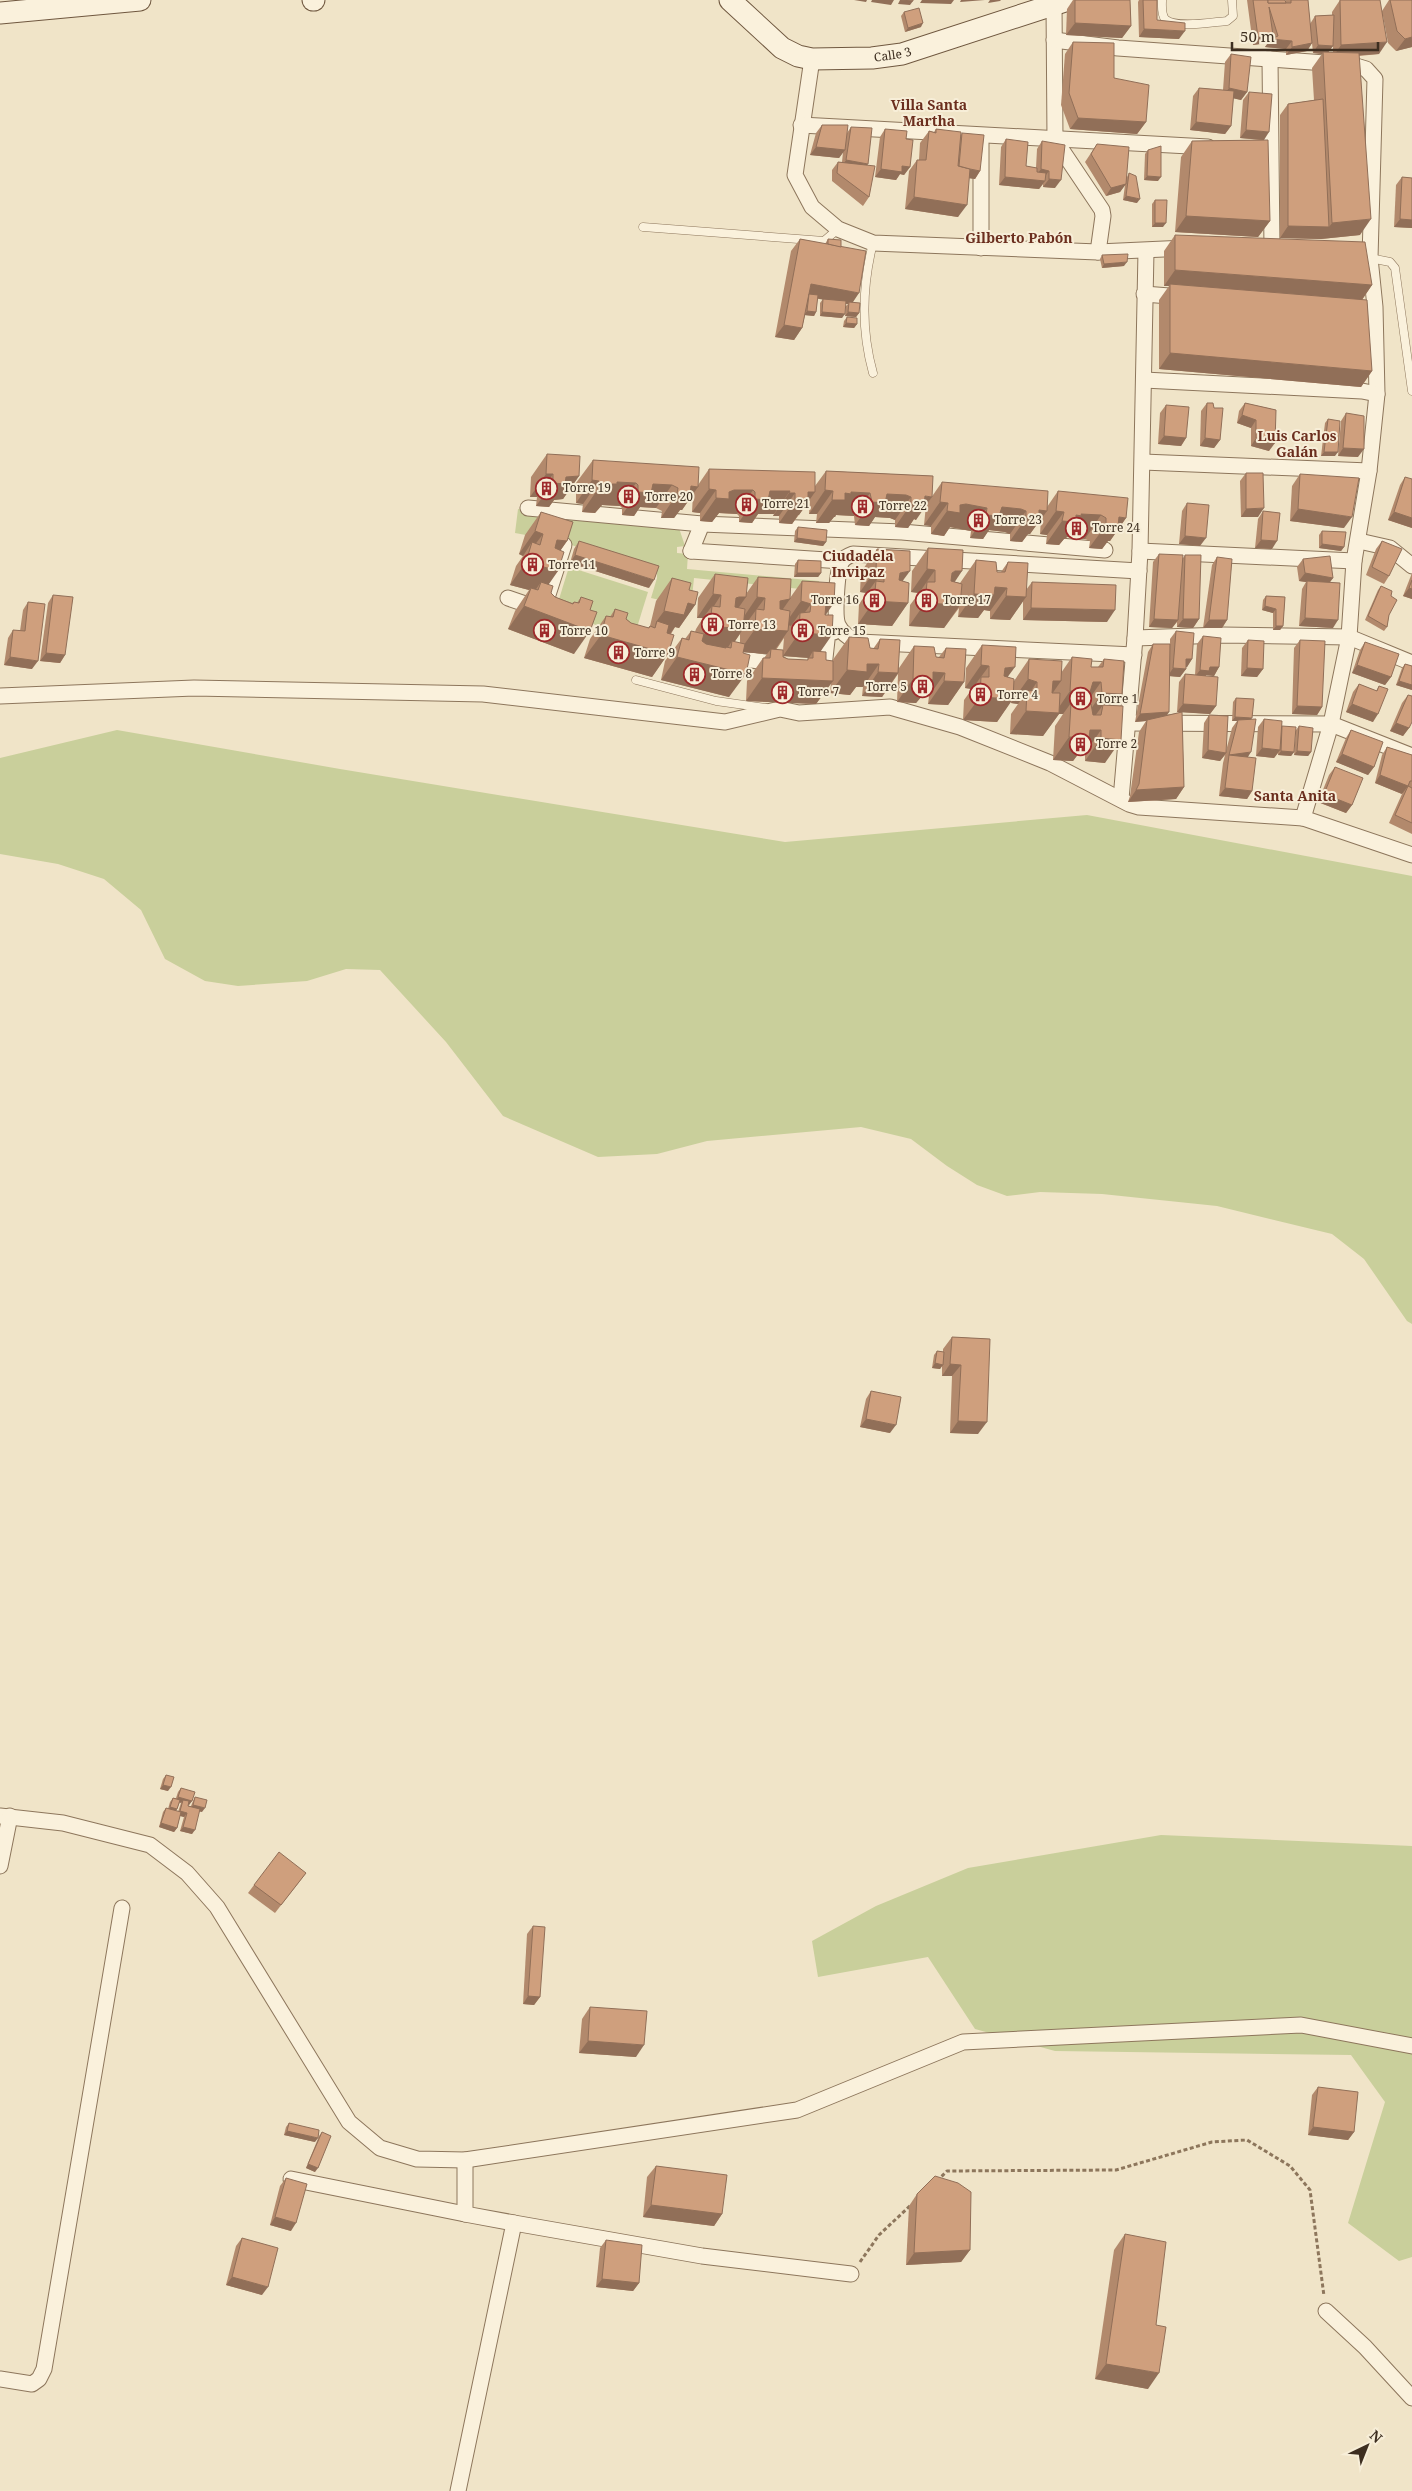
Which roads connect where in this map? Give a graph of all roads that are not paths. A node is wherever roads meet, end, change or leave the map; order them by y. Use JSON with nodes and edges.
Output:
{"nodes":[{"id":1,"x":140,"y":0,"type":"edge"},
{"id":2,"x":730,"y":0,"type":"edge"},
{"id":3,"x":1162,"y":0,"type":"edge"},
{"id":4,"x":1232,"y":0,"type":"edge"},
{"id":5,"x":1061,"y":2,"type":"edge"},
{"id":6,"x":0,"y":13,"type":"edge"},
{"id":7,"x":1054,"y":40,"type":"junction"},
{"id":8,"x":1270,"y":59,"type":"junction"},
{"id":9,"x":812,"y":60,"type":"junction"},
{"id":10,"x":801,"y":125,"type":"junction"},
{"id":11,"x":981,"y":135,"type":"junction"},
{"id":12,"x":1054,"y":140,"type":"junction"},
{"id":13,"x":1222,"y":148,"type":"edge"},
{"id":14,"x":1252,"y":149,"type":"edge"},
{"id":15,"x":1272,"y":150,"type":"junction"},
{"id":16,"x":643,"y":227,"type":"dead end"},
{"id":17,"x":838,"y":229,"type":"junction"},
{"id":18,"x":873,"y":243,"type":"junction"},
{"id":19,"x":981,"y":248,"type":"junction"},
{"id":20,"x":1198,"y":248,"type":"edge"},
{"id":21,"x":1254,"y":249,"type":"edge"},
{"id":22,"x":1146,"y":251,"type":"junction"},
{"id":23,"x":1098,"y":252,"type":"junction"},
{"id":24,"x":1353,"y":256,"type":"edge"},
{"id":25,"x":1370,"y":258,"type":"junction"},
{"id":26,"x":1144,"y":294,"type":"junction"},
{"id":27,"x":1195,"y":298,"type":"edge"},
{"id":28,"x":1357,"y":307,"type":"edge"},
{"id":29,"x":1375,"y":307,"type":"junction"},
{"id":30,"x":873,"y":373,"type":"dead end"},
{"id":31,"x":1144,"y":380,"type":"junction"},
{"id":32,"x":1412,"y":391,"type":"edge"},
{"id":33,"x":1377,"y":394,"type":"junction"},
{"id":34,"x":1143,"y":462,"type":"junction"},
{"id":35,"x":1369,"y":471,"type":"junction"},
{"id":36,"x":528,"y":508,"type":"dead end"},
{"id":37,"x":679,"y":522,"type":"junction"},
{"id":38,"x":702,"y":524,"type":"junction"},
{"id":39,"x":1359,"y":541,"type":"junction"},
{"id":40,"x":564,"y":545,"type":"edge"},
{"id":41,"x":1105,"y":550,"type":"edge"},
{"id":42,"x":1140,"y":550,"type":"junction"},
{"id":43,"x":691,"y":551,"type":"junction"},
{"id":44,"x":842,"y":561,"type":"junction"},
{"id":45,"x":1354,"y":561,"type":"junction"},
{"id":46,"x":1412,"y":566,"type":"edge"},
{"id":47,"x":1139,"y":571,"type":"junction"},
{"id":48,"x":508,"y":598,"type":"dead end"},
{"id":49,"x":846,"y":634,"type":"junction"},
{"id":50,"x":1348,"y":637,"type":"junction"},
{"id":51,"x":1135,"y":638,"type":"junction"},
{"id":52,"x":1134,"y":655,"type":"junction"},
{"id":53,"x":715,"y":656,"type":"edge"},
{"id":54,"x":1412,"y":663,"type":"edge"},
{"id":55,"x":636,"y":680,"type":"dead end"},
{"id":56,"x":0,"y":696,"type":"edge"},
{"id":57,"x":780,"y":709,"type":"junction"},
{"id":58,"x":1127,"y":723,"type":"junction"},
{"id":59,"x":1331,"y":724,"type":"junction"},
{"id":60,"x":1412,"y":756,"type":"edge"},
{"id":61,"x":1120,"y":799,"type":"junction"},
{"id":62,"x":1303,"y":818,"type":"junction"},
{"id":63,"x":1412,"y":855,"type":"edge"},
{"id":64,"x":5,"y":1816,"type":"edge"},
{"id":65,"x":0,"y":1866,"type":"edge"},
{"id":66,"x":122,"y":1908,"type":"dead end"},
{"id":67,"x":1412,"y":2046,"type":"edge"},
{"id":68,"x":465,"y":2160,"type":"junction"},
{"id":69,"x":291,"y":2179,"type":"edge"},
{"id":70,"x":465,"y":2214,"type":"junction"},
{"id":71,"x":514,"y":2223,"type":"junction"},
{"id":72,"x":851,"y":2274,"type":"road end"},
{"id":73,"x":1326,"y":2312,"type":"road end"},
{"id":74,"x":0,"y":2379,"type":"edge"},
{"id":75,"x":1412,"y":2398,"type":"edge"},
{"id":76,"x":458,"y":2491,"type":"edge"}],
"edges":[{"from":1,"to":6,"type":"street"},
{"from":2,"to":9,"type":"street","name":"Calle 3"},
{"from":3,"to":4,"type":"lane"},
{"from":5,"to":7,"type":"street"},
{"from":5,"to":9,"type":"street","name":"Calle 3"},
{"from":7,"to":8,"type":"street"},
{"from":7,"to":12,"type":"street"},
{"from":8,"to":15,"type":"street"},
{"from":8,"to":25,"type":"street"},
{"from":9,"to":10,"type":"street"},
{"from":10,"to":11,"type":"street"},
{"from":10,"to":17,"type":"street"},
{"from":11,"to":12,"type":"street"},
{"from":11,"to":19,"type":"street"},
{"from":12,"to":13,"type":"street"},
{"from":12,"to":23,"type":"street"},
{"from":14,"to":15,"type":"street"},
{"from":15,"to":21,"type":"street"},
{"from":16,"to":17,"type":"lane"},
{"from":17,"to":18,"type":"street"},
{"from":18,"to":19,"type":"street"},
{"from":18,"to":30,"type":"lane"},
{"from":19,"to":23,"type":"street"},
{"from":20,"to":22,"type":"street"},
{"from":22,"to":23,"type":"street"},
{"from":22,"to":26,"type":"street"},
{"from":24,"to":25,"type":"street"},
{"from":25,"to":29,"type":"street"},
{"from":25,"to":32,"type":"lane"},
{"from":26,"to":27,"type":"street"},
{"from":26,"to":31,"type":"street"},
{"from":28,"to":29,"type":"street"},
{"from":29,"to":33,"type":"street"},
{"from":31,"to":33,"type":"street"},
{"from":31,"to":34,"type":"street"},
{"from":33,"to":35,"type":"street"},
{"from":34,"to":35,"type":"street"},
{"from":34,"to":42,"type":"street"},
{"from":35,"to":39,"type":"street"},
{"from":36,"to":37,"type":"street"},
{"from":37,"to":38,"type":"street"},
{"from":37,"to":43,"type":"street"},
{"from":38,"to":41,"type":"street"},
{"from":38,"to":43,"type":"street"},
{"from":39,"to":45,"type":"street"},
{"from":39,"to":46,"type":"street"},
{"from":40,"to":48,"type":"street"},
{"from":42,"to":45,"type":"street"},
{"from":42,"to":47,"type":"street"},
{"from":43,"to":44,"type":"street"},
{"from":44,"to":47,"type":"street"},
{"from":44,"to":49,"type":"street"},
{"from":45,"to":50,"type":"street"},
{"from":47,"to":51,"type":"street"},
{"from":49,"to":52,"type":"street"},
{"from":49,"to":53,"type":"street"},
{"from":50,"to":51,"type":"street"},
{"from":50,"to":54,"type":"street"},
{"from":50,"to":59,"type":"street"},
{"from":51,"to":52,"type":"street"},
{"from":52,"to":58,"type":"street"},
{"from":55,"to":57,"type":"lane"},
{"from":56,"to":57,"type":"street"},
{"from":57,"to":61,"type":"street"},
{"from":58,"to":59,"type":"street"},
{"from":58,"to":61,"type":"street"},
{"from":59,"to":60,"type":"street"},
{"from":59,"to":62,"type":"street"},
{"from":61,"to":62,"type":"street"},
{"from":62,"to":63,"type":"street"},
{"from":64,"to":65,"type":"street"},
{"from":64,"to":68,"type":"street"},
{"from":66,"to":74,"type":"street"},
{"from":67,"to":68,"type":"street"},
{"from":68,"to":70,"type":"street"},
{"from":69,"to":70,"type":"street"},
{"from":70,"to":71,"type":"street"},
{"from":71,"to":72,"type":"street"},
{"from":71,"to":76,"type":"street"},
{"from":73,"to":75,"type":"street"}]}
